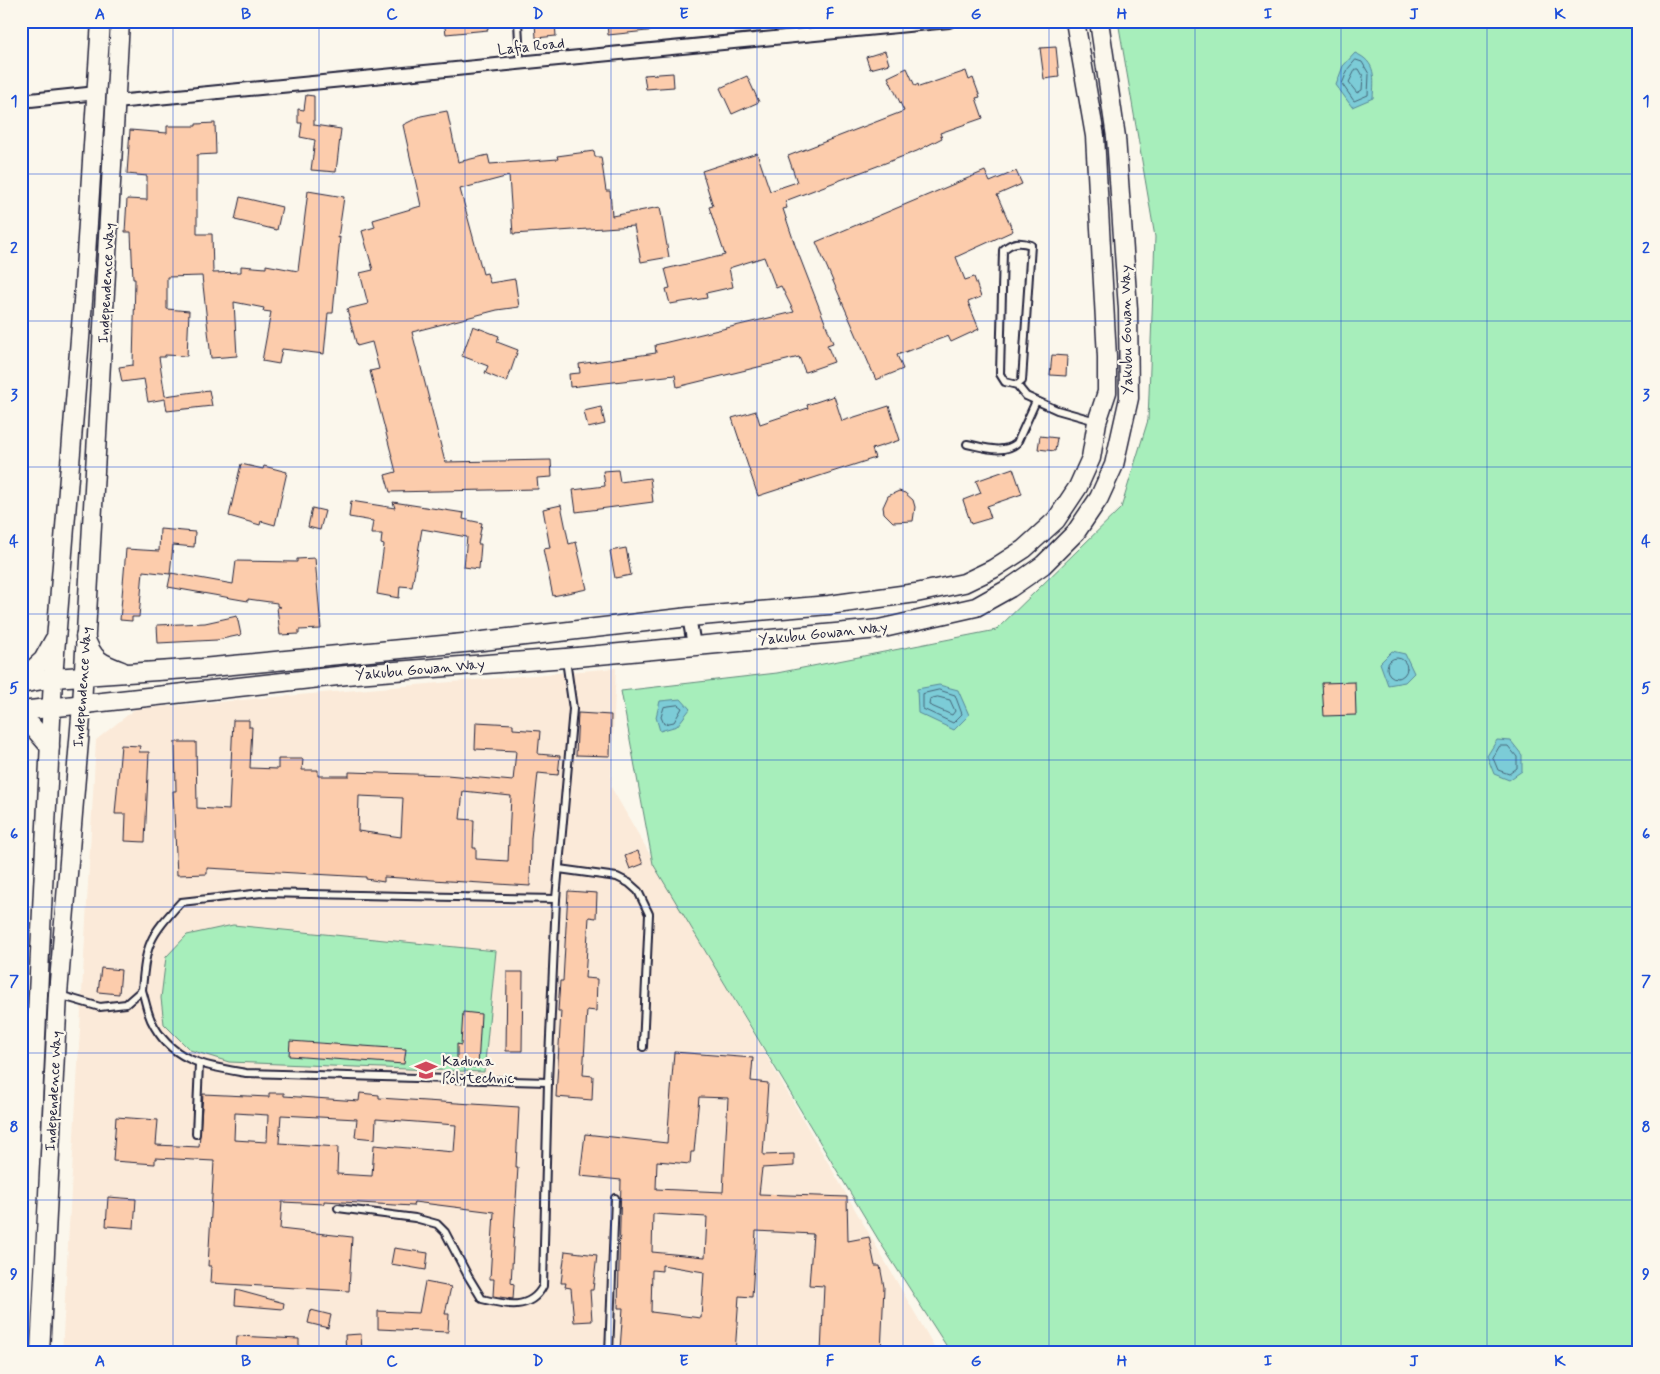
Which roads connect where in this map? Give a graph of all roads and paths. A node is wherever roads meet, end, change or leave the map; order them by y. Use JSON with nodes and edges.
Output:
{"nodes":[{"id":1,"x":101,"y":21,"type":"edge"},
{"id":2,"x":120,"y":21,"type":"edge"},
{"id":3,"x":518,"y":21,"type":"edge"},
{"id":4,"x":949,"y":21,"type":"edge"},
{"id":5,"x":1075,"y":21,"type":"edge"},
{"id":6,"x":1099,"y":21,"type":"edge"},
{"id":7,"x":520,"y":64,"type":"junction"},
{"id":8,"x":97,"y":93,"type":"junction"},
{"id":9,"x":21,"y":101,"type":"edge"},
{"id":10,"x":116,"y":102,"type":"junction"},
{"id":11,"x":1017,"y":385,"type":"junction"},
{"id":12,"x":1036,"y":401,"type":"junction"},
{"id":13,"x":1096,"y":422,"type":"junction"},
{"id":14,"x":967,"y":444,"type":"dead end"},
{"id":15,"x":689,"y":617,"type":"junction"},
{"id":16,"x":56,"y":636,"type":"junction"},
{"id":17,"x":85,"y":637,"type":"junction"},
{"id":18,"x":694,"y":644,"type":"junction"},
{"id":19,"x":566,"y":658,"type":"junction"},
{"id":20,"x":125,"y":672,"type":"junction"},
{"id":21,"x":83,"y":675,"type":"junction"},
{"id":22,"x":53,"y":678,"type":"junction"},
{"id":23,"x":21,"y":680,"type":"edge"},
{"id":24,"x":21,"y":684,"type":"edge"},
{"id":25,"x":113,"y":701,"type":"junction"},
{"id":26,"x":82,"y":705,"type":"junction"},
{"id":27,"x":52,"y":708,"type":"junction"},
{"id":28,"x":21,"y":711,"type":"edge"},
{"id":29,"x":21,"y":719,"type":"edge"},
{"id":30,"x":78,"y":744,"type":"junction"},
{"id":31,"x":50,"y":747,"type":"junction"},
{"id":32,"x":559,"y":870,"type":"junction"},
{"id":33,"x":556,"y":899,"type":"junction"},
{"id":34,"x":142,"y":990,"type":"junction"},
{"id":35,"x":58,"y":994,"type":"junction"},
{"id":36,"x":643,"y":1047,"type":"dead end"},
{"id":37,"x":199,"y":1064,"type":"junction"},
{"id":38,"x":548,"y":1082,"type":"junction"},
{"id":39,"x":196,"y":1134,"type":"dead end"},
{"id":40,"x":615,"y":1198,"type":"dead end"},
{"id":41,"x":338,"y":1208,"type":"dead end"},
{"id":42,"x":22,"y":1353,"type":"edge"},
{"id":43,"x":40,"y":1353,"type":"edge"},
{"id":44,"x":609,"y":1353,"type":"edge"}],
"edges":[{"from":1,"to":8,"type":"street","name":"Independence Way"},
{"from":2,"to":10,"type":"street","name":"Independence Way"},
{"from":3,"to":7,"type":"lane"},
{"from":4,"to":7,"type":"street","name":"Lafia Road"},
{"from":5,"to":13,"type":"street","name":"Yakubu Gowan Way"},
{"from":6,"to":18,"type":"street","name":"Yakubu Gowan Way"},
{"from":7,"to":10,"type":"street","name":"Lafia Road"},
{"from":8,"to":9,"type":"street"},
{"from":8,"to":16,"type":"street","name":"Independence Way"},
{"from":10,"to":17,"type":"street","name":"Independence Way"},
{"from":11,"to":11,"type":"lane"},
{"from":11,"to":12,"type":"lane"},
{"from":12,"to":13,"type":"lane"},
{"from":12,"to":14,"type":"lane"},
{"from":13,"to":15,"type":"street","name":"Yakubu Gowan Way"},
{"from":15,"to":18,"type":"street"},
{"from":15,"to":20,"type":"street","name":"Yakubu Gowan Way"},
{"from":16,"to":22,"type":"street","name":"Independence Way"},
{"from":16,"to":23,"type":"street"},
{"from":17,"to":20,"type":"street"},
{"from":17,"to":21,"type":"street","name":"Independence Way"},
{"from":18,"to":19,"type":"street","name":"Yakubu Gowan Way"},
{"from":19,"to":25,"type":"street","name":"Yakubu Gowan Way"},
{"from":19,"to":32,"type":"lane"},
{"from":20,"to":21,"type":"street","name":"Yakubu Gowan Way"},
{"from":21,"to":22,"type":"street","name":"Yakubu Gowan Way"},
{"from":21,"to":26,"type":"street","name":"Independence Way"},
{"from":22,"to":24,"type":"street","name":"Yakubu Gowan Way"},
{"from":22,"to":27,"type":"street","name":"Independence Way"},
{"from":25,"to":26,"type":"street","name":"Yakubu Gowan Way"},
{"from":25,"to":30,"type":"street"},
{"from":26,"to":27,"type":"street","name":"Yakubu Gowan Way"},
{"from":26,"to":30,"type":"street","name":"Independence Way"},
{"from":27,"to":28,"type":"street","name":"Yakubu Gowan Way"},
{"from":27,"to":31,"type":"street","name":"Independence Way"},
{"from":29,"to":31,"type":"street"},
{"from":30,"to":35,"type":"street","name":"Independence Way"},
{"from":31,"to":42,"type":"street","name":"Independence Way"},
{"from":32,"to":33,"type":"lane"},
{"from":32,"to":36,"type":"lane"},
{"from":33,"to":34,"type":"lane"},
{"from":33,"to":38,"type":"lane"},
{"from":34,"to":35,"type":"lane"},
{"from":34,"to":37,"type":"lane"},
{"from":35,"to":43,"type":"street","name":"Independence Way"},
{"from":37,"to":38,"type":"lane"},
{"from":37,"to":39,"type":"lane"},
{"from":38,"to":41,"type":"lane"},
{"from":40,"to":44,"type":"lane"}]}
